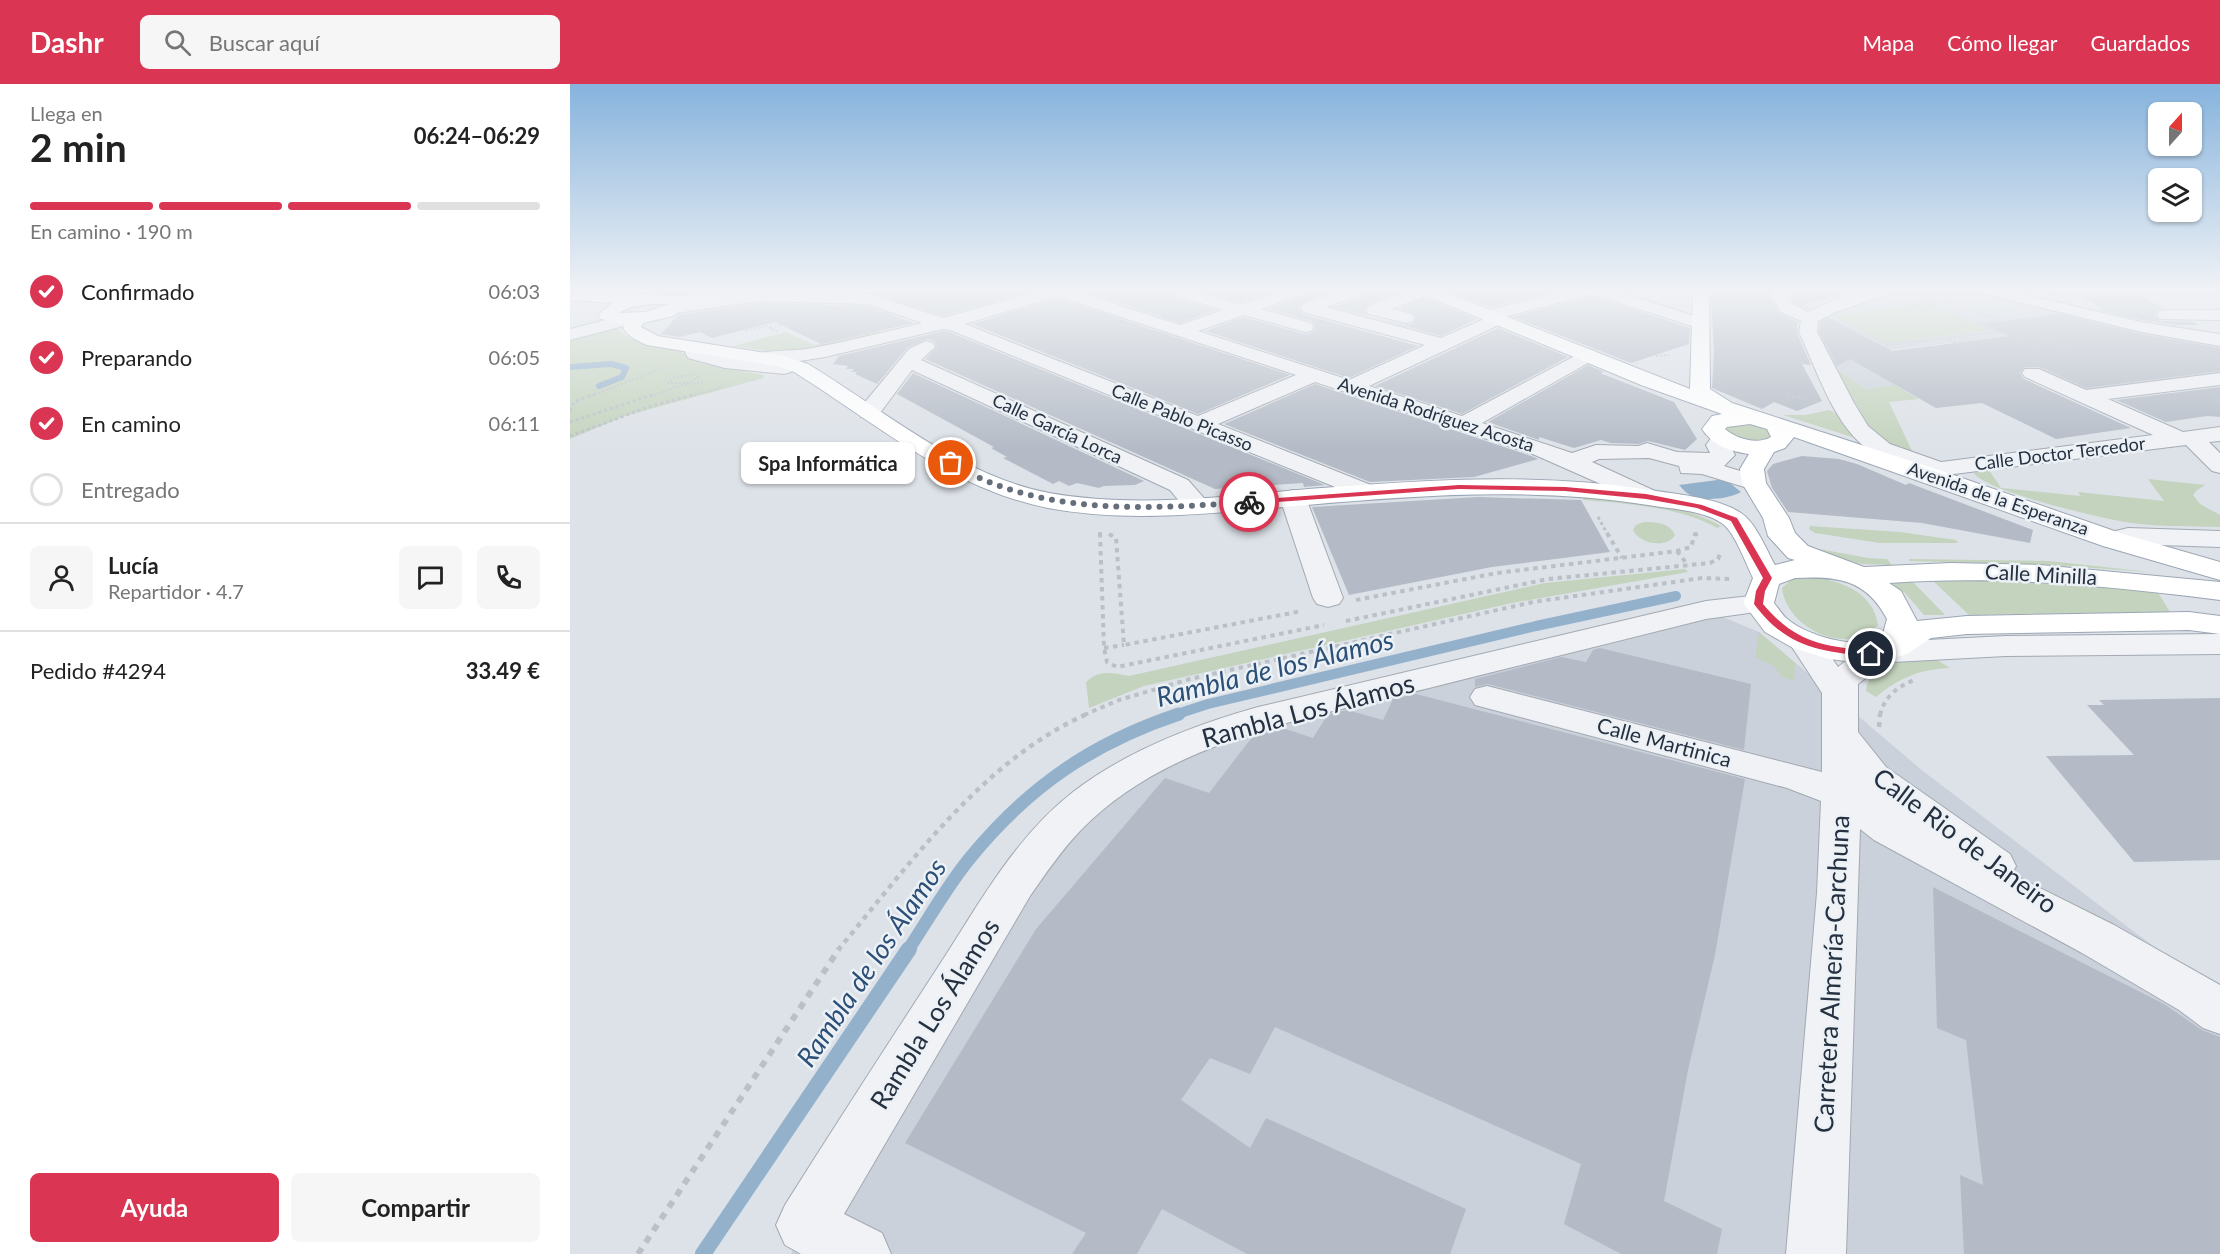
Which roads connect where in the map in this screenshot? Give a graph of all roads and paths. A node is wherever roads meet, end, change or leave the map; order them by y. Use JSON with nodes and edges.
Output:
{"nodes":[{"id":1,"x":663,"y":343,"type":"edge"},
{"id":2,"x":859,"y":343,"type":"edge"},
{"id":3,"x":939,"y":343,"type":"edge"},
{"id":4,"x":1013,"y":343,"type":"edge"},
{"id":5,"x":1215,"y":343,"type":"edge"},
{"id":6,"x":1437,"y":343,"type":"edge"},
{"id":7,"x":1445,"y":343,"type":"edge"},
{"id":8,"x":1557,"y":343,"type":"edge"},
{"id":9,"x":1701,"y":343,"type":"edge"},
{"id":10,"x":1813,"y":343,"type":"edge"},
{"id":11,"x":1883,"y":343,"type":"edge"},
{"id":12,"x":1908,"y":343,"type":"edge"},
{"id":13,"x":1956,"y":343,"type":"edge"},
{"id":14,"x":2031,"y":343,"type":"edge"},
{"id":15,"x":2052,"y":343,"type":"edge"},
{"id":16,"x":1442,"y":344,"type":"junction"},
{"id":17,"x":692,"y":348,"type":"junction"},
{"id":18,"x":1588,"y":355,"type":"junction"},
{"id":19,"x":762,"y":358,"type":"junction"},
{"id":20,"x":2051,"y":360,"type":"dead end"},
{"id":21,"x":910,"y":362,"type":"junction"},
{"id":22,"x":2037,"y":365,"type":"joint"},
{"id":23,"x":668,"y":366,"type":"dead end"},
{"id":24,"x":801,"y":368,"type":"junction"},
{"id":25,"x":2009,"y":368,"type":"dead end"},
{"id":26,"x":1700,"y":372,"type":"junction"},
{"id":27,"x":1313,"y":375,"type":"junction"},
{"id":28,"x":2220,"y":379,"type":"edge"},
{"id":29,"x":711,"y":381,"type":"dead end"},
{"id":30,"x":1648,"y":381,"type":"junction"},
{"id":31,"x":683,"y":385,"type":"junction"},
{"id":32,"x":726,"y":386,"type":"dead end"},
{"id":33,"x":1350,"y":387,"type":"junction"},
{"id":34,"x":2085,"y":396,"type":"junction"},
{"id":35,"x":1730,"y":410,"type":"junction"},
{"id":36,"x":570,"y":411,"type":"edge"},
{"id":37,"x":869,"y":412,"type":"junction"},
{"id":38,"x":583,"y":417,"type":"junction"},
{"id":39,"x":1751,"y":417,"type":"junction"},
{"id":40,"x":570,"y":423,"type":"edge"},
{"id":41,"x":1199,"y":424,"type":"junction"},
{"id":42,"x":1464,"y":424,"type":"junction"},
{"id":43,"x":2220,"y":434,"type":"edge"},
{"id":44,"x":570,"y":436,"type":"edge"},
{"id":45,"x":1771,"y":436,"type":"junction"},
{"id":46,"x":1722,"y":439,"type":"junction"},
{"id":47,"x":2186,"y":439,"type":"junction"},
{"id":48,"x":1961,"y":451,"type":"dead end"},
{"id":49,"x":1596,"y":452,"type":"junction"},
{"id":50,"x":1574,"y":461,"type":"junction"},
{"id":51,"x":1982,"y":463,"type":"junction"},
{"id":52,"x":2220,"y":466,"type":"edge"},
{"id":53,"x":1935,"y":472,"type":"junction"},
{"id":54,"x":1754,"y":483,"type":"junction"},
{"id":55,"x":1367,"y":492,"type":"junction"},
{"id":56,"x":1646,"y":496,"type":"junction"},
{"id":57,"x":1293,"y":498,"type":"junction"},
{"id":58,"x":1197,"y":506,"type":"junction"},
{"id":59,"x":1699,"y":507,"type":"junction"},
{"id":60,"x":1594,"y":510,"type":"dead end"},
{"id":61,"x":1695,"y":534,"type":"dead end"},
{"id":62,"x":2220,"y":539,"type":"edge"},
{"id":63,"x":2113,"y":540,"type":"junction"},
{"id":64,"x":1721,"y":551,"type":"dead end"},
{"id":65,"x":1622,"y":558,"type":"dead end"},
{"id":66,"x":2220,"y":571,"type":"edge"},
{"id":67,"x":1853,"y":574,"type":"junction"},
{"id":68,"x":1763,"y":591,"type":"junction"},
{"id":69,"x":2220,"y":591,"type":"edge"},
{"id":70,"x":1328,"y":598,"type":"dead end"},
{"id":71,"x":2220,"y":625,"type":"edge"},
{"id":72,"x":1804,"y":641,"type":"junction"},
{"id":73,"x":2220,"y":644,"type":"edge"},
{"id":74,"x":1124,"y":645,"type":"dead end"},
{"id":75,"x":1104,"y":648,"type":"dead end"},
{"id":76,"x":1891,"y":650,"type":"junction"},
{"id":77,"x":1920,"y":678,"type":"dead end"},
{"id":78,"x":1487,"y":697,"type":"dead end"},
{"id":79,"x":1852,"y":717,"type":"junction"},
{"id":80,"x":1841,"y":793,"type":"junction"},
{"id":81,"x":2098,"y":939,"type":"junction"},
{"id":82,"x":2220,"y":1012,"type":"edge"},
{"id":83,"x":861,"y":1254,"type":"edge"},
{"id":84,"x":1816,"y":1254,"type":"edge"}],
"edges":[{"from":1,"to":17,"type":"main road"},
{"from":2,"to":19,"type":"street"},
{"from":3,"to":21,"type":"street"},
{"from":4,"to":41,"type":"street","name":"Calle Pablo Picasso"},
{"from":5,"to":27,"type":"street","name":"Avenida Rodríguez Acosta"},
{"from":6,"to":16,"type":"street"},
{"from":7,"to":16,"type":"street"},
{"from":8,"to":18,"type":"main road"},
{"from":9,"to":26,"type":"main road"},
{"from":10,"to":53,"type":"street"},
{"from":11,"to":12,"type":"path"},
{"from":13,"to":25,"type":"path"},
{"from":14,"to":22,"type":"path"},
{"from":15,"to":20,"type":"path"},
{"from":16,"to":33,"type":"street"},
{"from":17,"to":19,"type":"main road"},
{"from":17,"to":24,"type":"street"},
{"from":18,"to":30,"type":"main road"},
{"from":18,"to":42,"type":"street"},
{"from":19,"to":24,"type":"main road"},
{"from":21,"to":37,"type":"street"},
{"from":21,"to":58,"type":"street","name":"Calle García Lorca"},
{"from":22,"to":34,"type":"street"},
{"from":23,"to":36,"type":"path"},
{"from":24,"to":37,"type":"main road"},
{"from":26,"to":30,"type":"main road"},
{"from":26,"to":35,"type":"main road"},
{"from":27,"to":33,"type":"street","name":"Avenida Rodríguez Acosta"},
{"from":27,"to":41,"type":"street"},
{"from":28,"to":34,"type":"street"},
{"from":29,"to":31,"type":"path"},
{"from":30,"to":35,"type":"main road"},
{"from":31,"to":31,"type":"path"},
{"from":31,"to":38,"type":"path"},
{"from":32,"to":44,"type":"path"},
{"from":33,"to":42,"type":"street","name":"Avenida Rodríguez Acosta"},
{"from":34,"to":47,"type":"street"},
{"from":35,"to":39,"type":"main road"},
{"from":36,"to":38,"type":"path"},
{"from":37,"to":58,"type":"main road"},
{"from":38,"to":40,"type":"path"},
{"from":39,"to":45,"type":"main road"},
{"from":39,"to":46,"type":"main road"},
{"from":41,"to":55,"type":"street","name":"Calle Pablo Picasso"},
{"from":42,"to":50,"type":"street","name":"Avenida Rodríguez Acosta"},
{"from":43,"to":47,"type":"street","name":"Calle Doctor Tercedor"},
{"from":45,"to":46,"type":"main road"},
{"from":45,"to":53,"type":"main road","name":"Avenida de la Esperanza"},
{"from":45,"to":54,"type":"main road"},
{"from":46,"to":49,"type":"street"},
{"from":47,"to":51,"type":"street","name":"Calle Doctor Tercedor"},
{"from":47,"to":52,"type":"street"},
{"from":48,"to":51,"type":"street"},
{"from":49,"to":50,"type":"street"},
{"from":49,"to":54,"type":"street"},
{"from":50,"to":56,"type":"street","name":"Avenida Rodríguez Acosta"},
{"from":51,"to":53,"type":"street","name":"Calle Doctor Tercedor"},
{"from":53,"to":63,"type":"main road","name":"Avenida de la Esperanza"},
{"from":54,"to":59,"type":"main road"},
{"from":54,"to":67,"type":"main road"},
{"from":55,"to":56,"type":"main road"},
{"from":55,"to":57,"type":"main road"},
{"from":56,"to":59,"type":"main road"},
{"from":57,"to":58,"type":"main road"},
{"from":57,"to":70,"type":"street"},
{"from":59,"to":68,"type":"main road"},
{"from":60,"to":65,"type":"path"},
{"from":61,"to":64,"type":"path"},
{"from":62,"to":63,"type":"street"},
{"from":63,"to":66,"type":"main road","name":"Avenida de la Esperanza"},
{"from":67,"to":68,"type":"main road","name":"Calle Minilla"},
{"from":67,"to":69,"type":"main road","name":"Calle Minilla"},
{"from":67,"to":76,"type":"main road"},
{"from":68,"to":72,"type":"main road"},
{"from":68,"to":83,"type":"street","name":"Rambla Los Álamos"},
{"from":71,"to":76,"type":"main road"},
{"from":72,"to":76,"type":"main road"},
{"from":72,"to":79,"type":"street"},
{"from":73,"to":76,"type":"street"},
{"from":74,"to":75,"type":"path"},
{"from":76,"to":79,"type":"street"},
{"from":77,"to":79,"type":"path"},
{"from":78,"to":80,"type":"street","name":"Calle Martinica"},
{"from":79,"to":80,"type":"street","name":"Carretera Almería-Carchuna"},
{"from":79,"to":81,"type":"street","name":"Calle Rio de Janeiro"},
{"from":80,"to":81,"type":"street","name":"Calle Rio de Janeiro"},
{"from":80,"to":84,"type":"street","name":"Carretera Almería-Carchuna"},
{"from":81,"to":82,"type":"street","name":"Calle Rio de Janeiro"}]}
